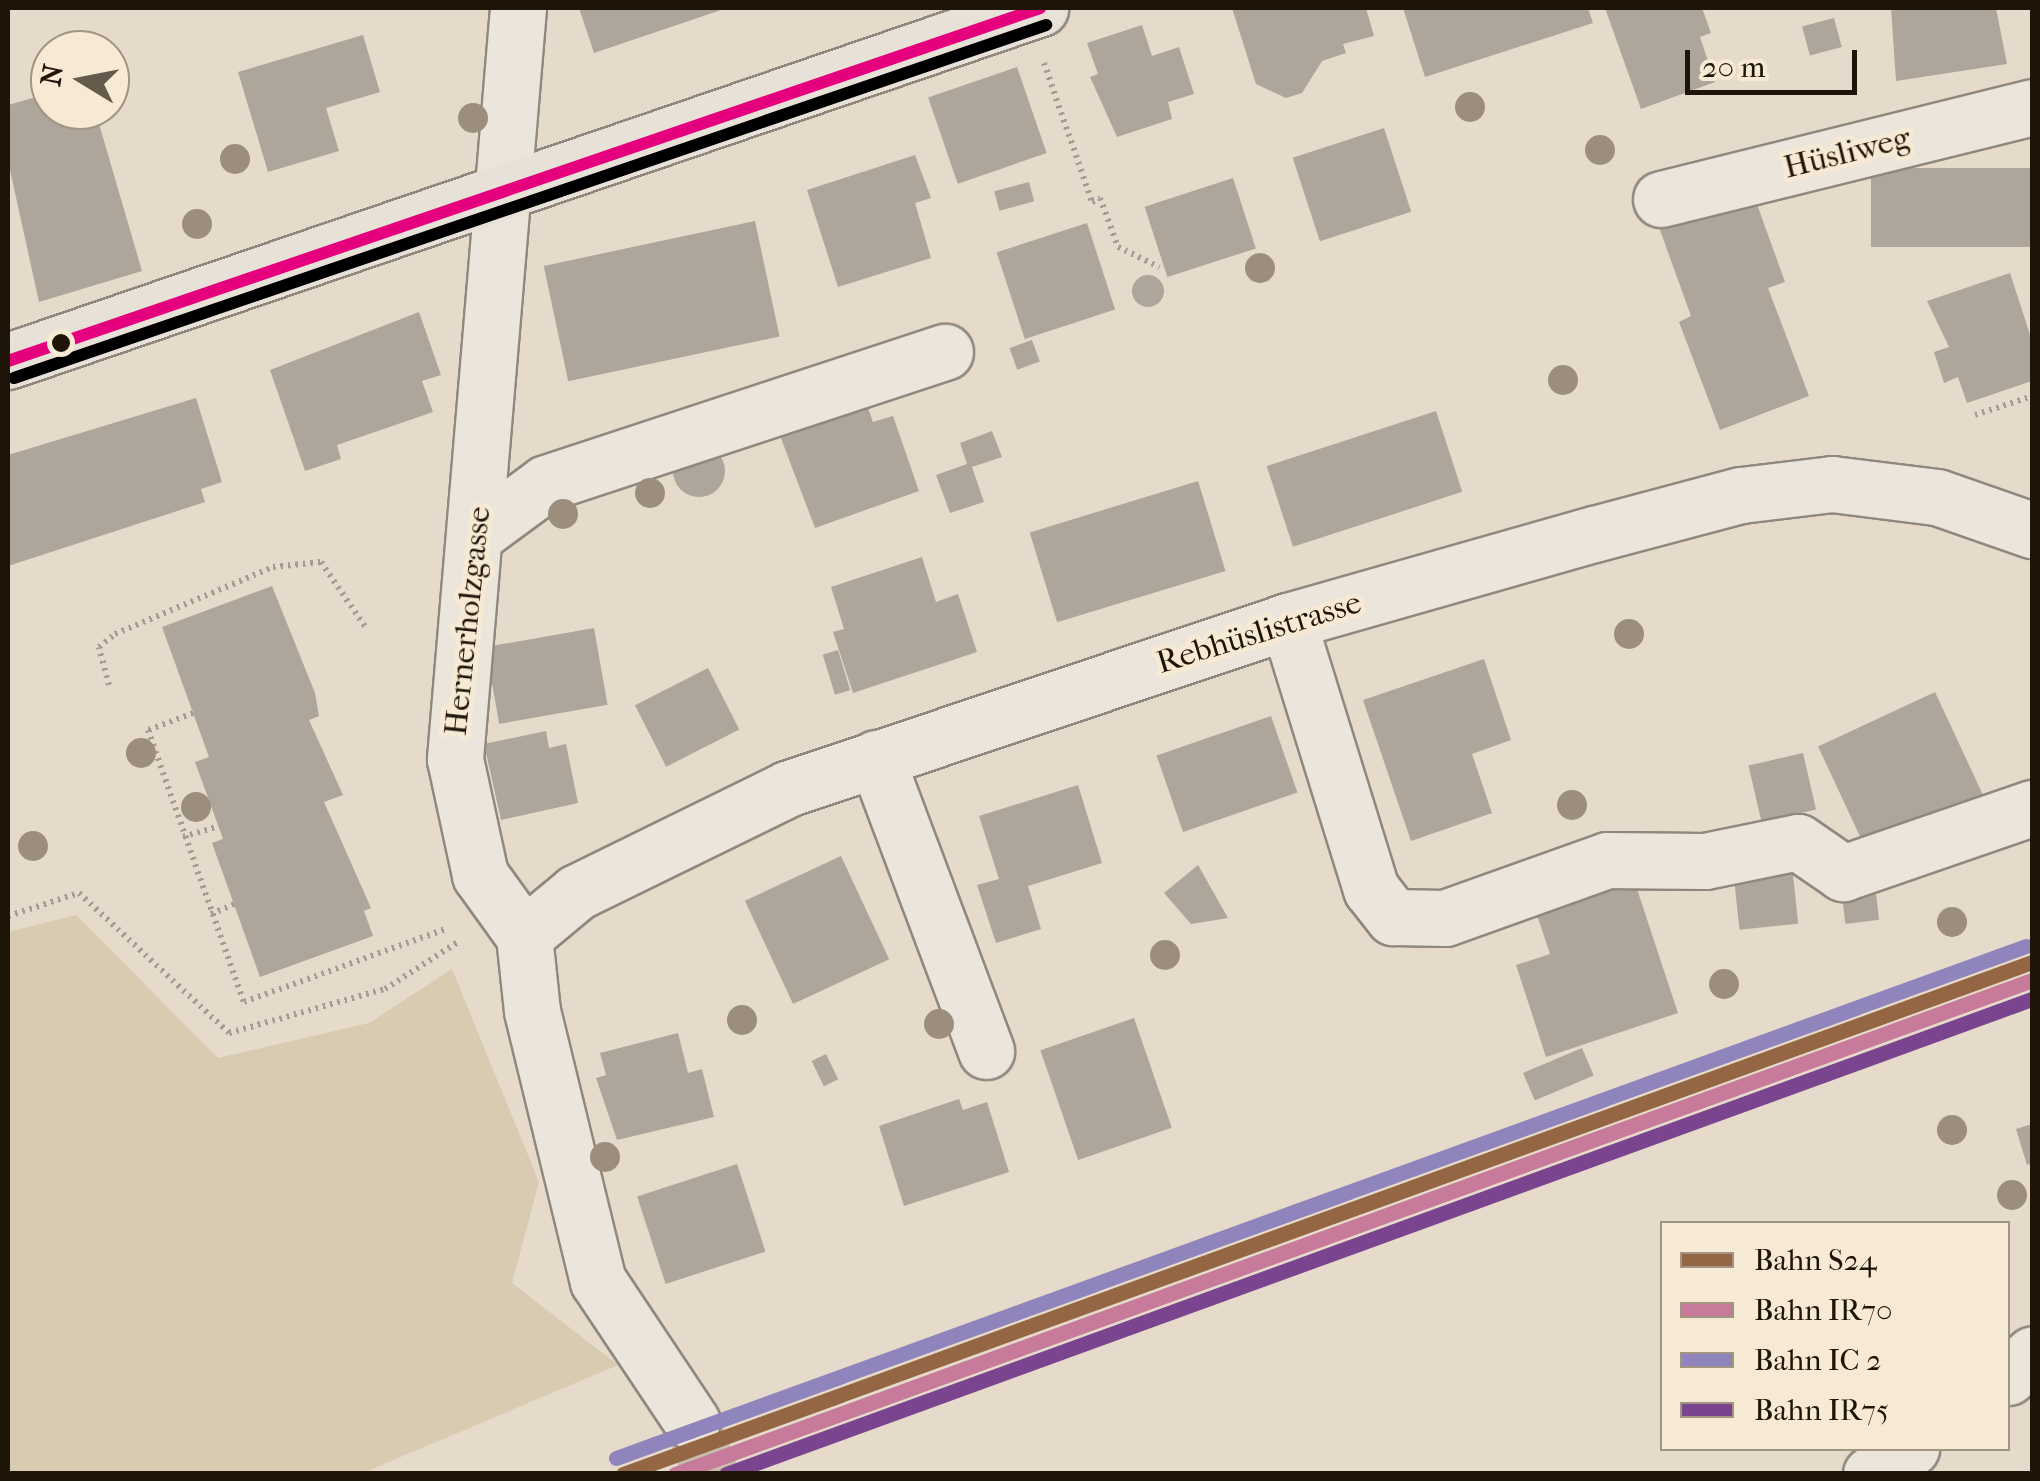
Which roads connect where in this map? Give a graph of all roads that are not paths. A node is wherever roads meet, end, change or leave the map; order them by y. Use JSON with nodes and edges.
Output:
{"nodes":[{"id":1,"x":518,"y":8,"type":"edge"},
{"id":2,"x":1042,"y":33,"type":"edge"},
{"id":3,"x":2032,"y":107,"type":"edge"},
{"id":4,"x":502,"y":193,"type":"junction"},
{"id":5,"x":1661,"y":199,"type":"dead end"},
{"id":6,"x":945,"y":352,"type":"dead end"},
{"id":7,"x":8,"y":361,"type":"edge"},
{"id":8,"x":2032,"y":530,"type":"edge"},
{"id":9,"x":478,"y":533,"type":"junction"},
{"id":10,"x":1288,"y":621,"type":"junction"},
{"id":11,"x":876,"y":758,"type":"junction"},
{"id":12,"x":2032,"y":808,"type":"edge"},
{"id":13,"x":524,"y":936,"type":"junction"},
{"id":14,"x":986,"y":1052,"type":"dead end"},
{"id":15,"x":2032,"y":1356,"type":"edge"},
{"id":16,"x":2010,"y":1375,"type":"edge"},
{"id":17,"x":692,"y":1422,"type":"tunnel mouth"},
{"id":18,"x":1906,"y":1451,"type":"edge"},
{"id":19,"x":1871,"y":1474,"type":"edge"}],
"edges":[{"from":1,"to":4,"type":"street","name":"Hernerholzgasse"},
{"from":2,"to":4,"type":"main road"},
{"from":3,"to":5,"type":"street","name":"Hüsliweg"},
{"from":4,"to":7,"type":"main road"},
{"from":4,"to":9,"type":"street","name":"Hernerholzgasse"},
{"from":6,"to":9,"type":"street"},
{"from":8,"to":10,"type":"street","name":"Rebhüslistrasse"},
{"from":9,"to":13,"type":"street","name":"Hernerholzgasse"},
{"from":10,"to":11,"type":"street","name":"Rebhüslistrasse"},
{"from":10,"to":12,"type":"street"},
{"from":11,"to":13,"type":"street","name":"Rebhüslistrasse"},
{"from":11,"to":14,"type":"street"},
{"from":13,"to":17,"type":"street","name":"Hernerholzgasse"},
{"from":15,"to":16,"type":"street"},
{"from":18,"to":19,"type":"street"}]}
